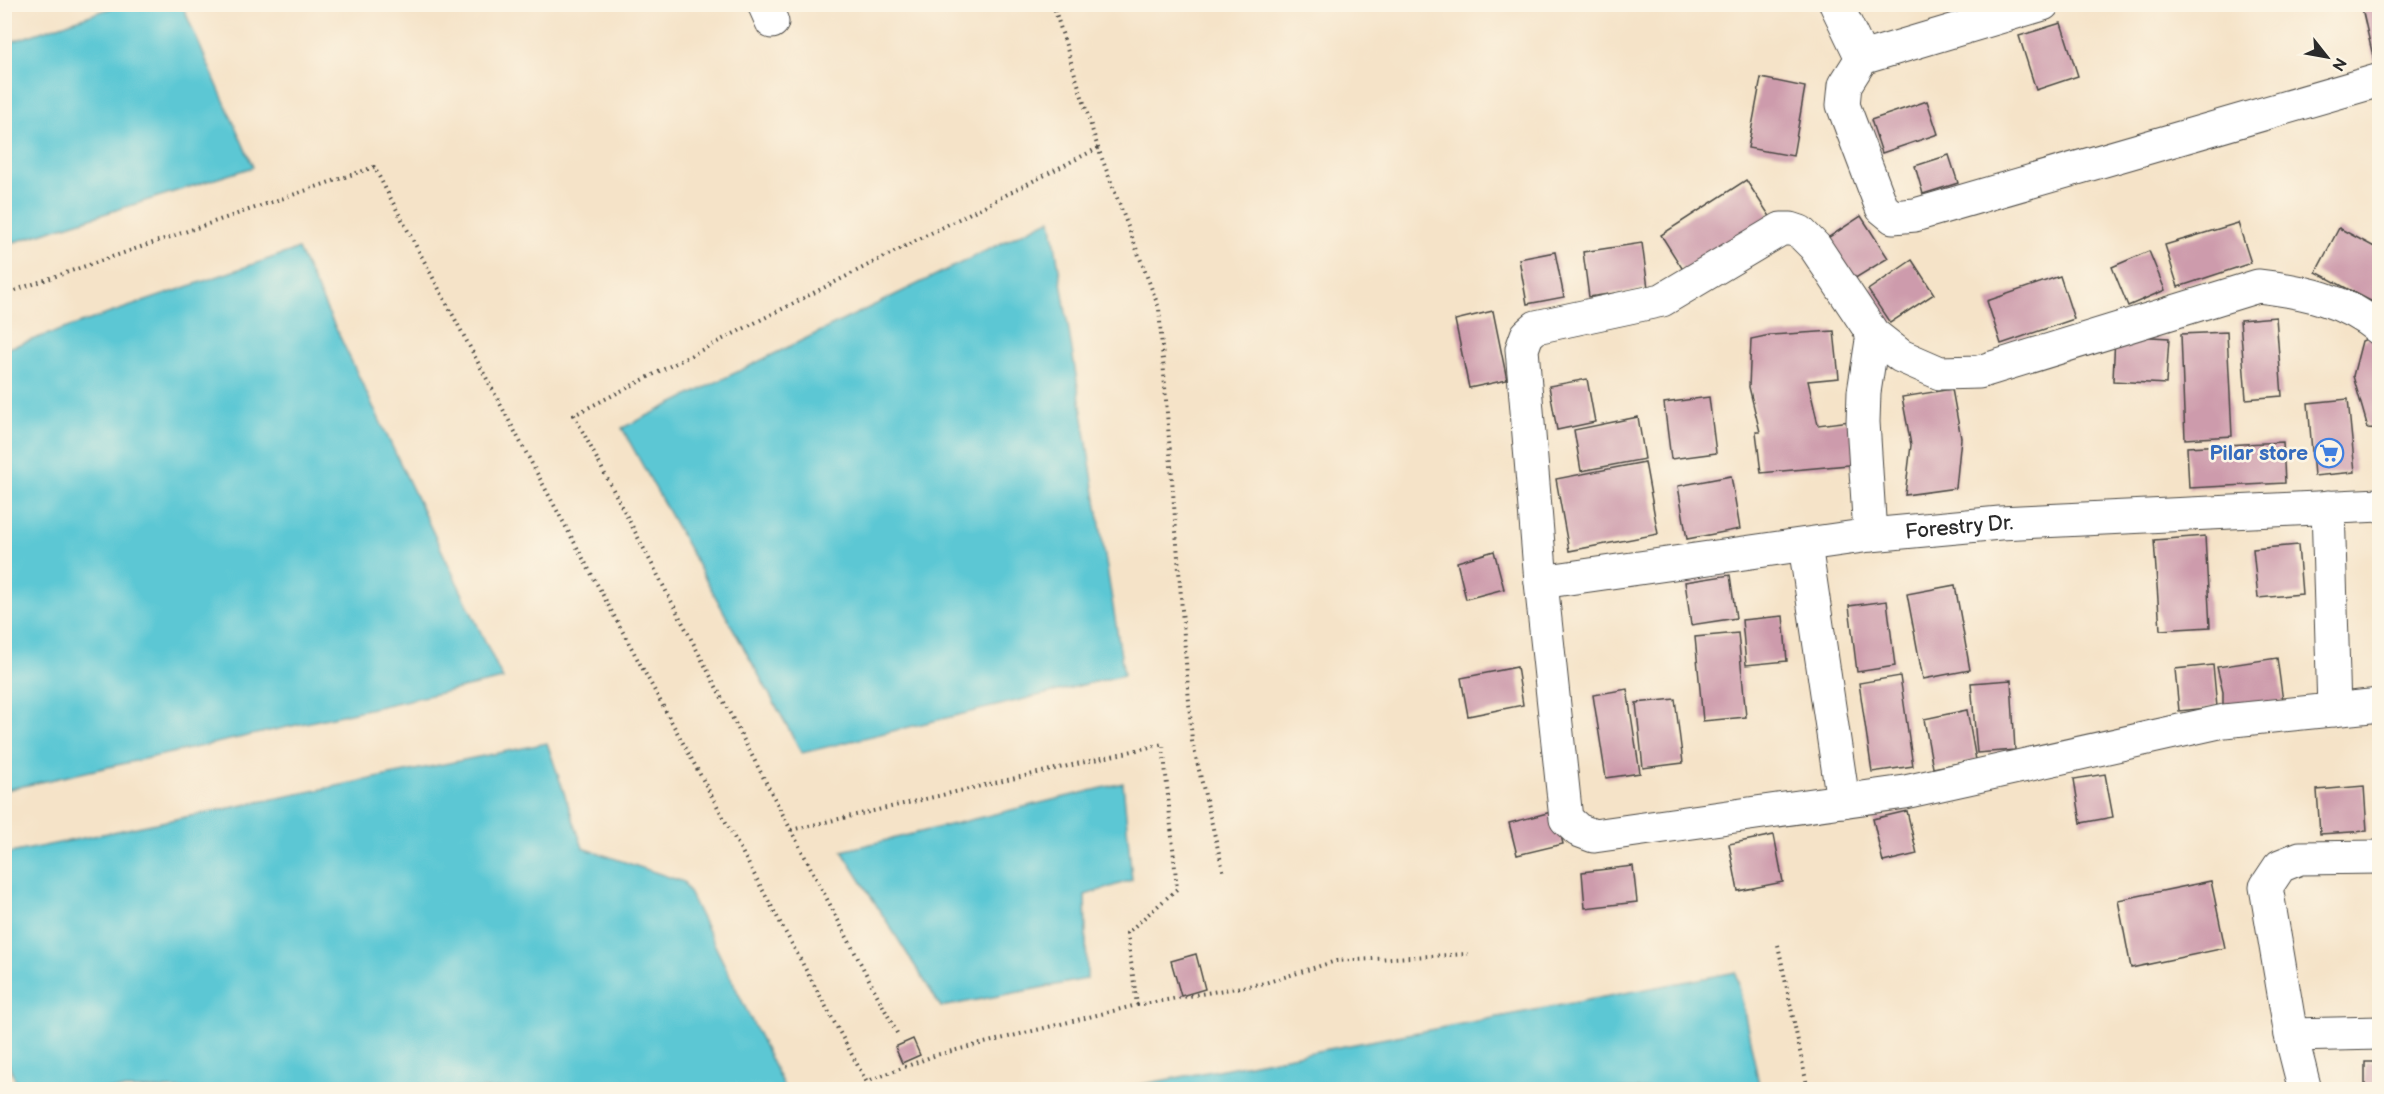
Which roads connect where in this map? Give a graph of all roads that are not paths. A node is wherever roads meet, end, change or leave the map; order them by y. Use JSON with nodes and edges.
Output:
{"nodes":[{"id":1,"x":1836,"y":4,"type":"edge"},
{"id":2,"x":2043,"y":4,"type":"edge"},
{"id":3,"x":1862,"y":58,"type":"junction"},
{"id":4,"x":2379,"y":80,"type":"edge"},
{"id":5,"x":2379,"y":329,"type":"edge"},
{"id":6,"x":1873,"y":334,"type":"junction"},
{"id":7,"x":2379,"y":505,"type":"edge"},
{"id":8,"x":2328,"y":507,"type":"junction"},
{"id":9,"x":1870,"y":535,"type":"junction"},
{"id":10,"x":1805,"y":545,"type":"junction"},
{"id":11,"x":1541,"y":582,"type":"junction"},
{"id":12,"x":2379,"y":705,"type":"edge"},
{"id":13,"x":2334,"y":710,"type":"junction"},
{"id":14,"x":1843,"y":801,"type":"junction"},
{"id":15,"x":2379,"y":857,"type":"edge"},
{"id":16,"x":2379,"y":1033,"type":"edge"},
{"id":17,"x":2291,"y":1035,"type":"junction"},
{"id":18,"x":2305,"y":1089,"type":"edge"}],
"edges":[{"from":1,"to":3,"type":"street"},
{"from":2,"to":3,"type":"street"},
{"from":3,"to":4,"type":"street"},
{"from":5,"to":6,"type":"street"},
{"from":6,"to":9,"type":"street"},
{"from":6,"to":11,"type":"street"},
{"from":7,"to":8,"type":"street","name":"Forestry Dr."},
{"from":8,"to":9,"type":"street","name":"Forestry Dr."},
{"from":8,"to":13,"type":"street"},
{"from":9,"to":10,"type":"street","name":"Forestry Dr."},
{"from":10,"to":11,"type":"street","name":"Forestry Dr."},
{"from":10,"to":14,"type":"street"},
{"from":11,"to":14,"type":"street"},
{"from":12,"to":13,"type":"street"},
{"from":13,"to":14,"type":"street"},
{"from":15,"to":17,"type":"street"},
{"from":16,"to":17,"type":"street"},
{"from":17,"to":18,"type":"street"}]}
